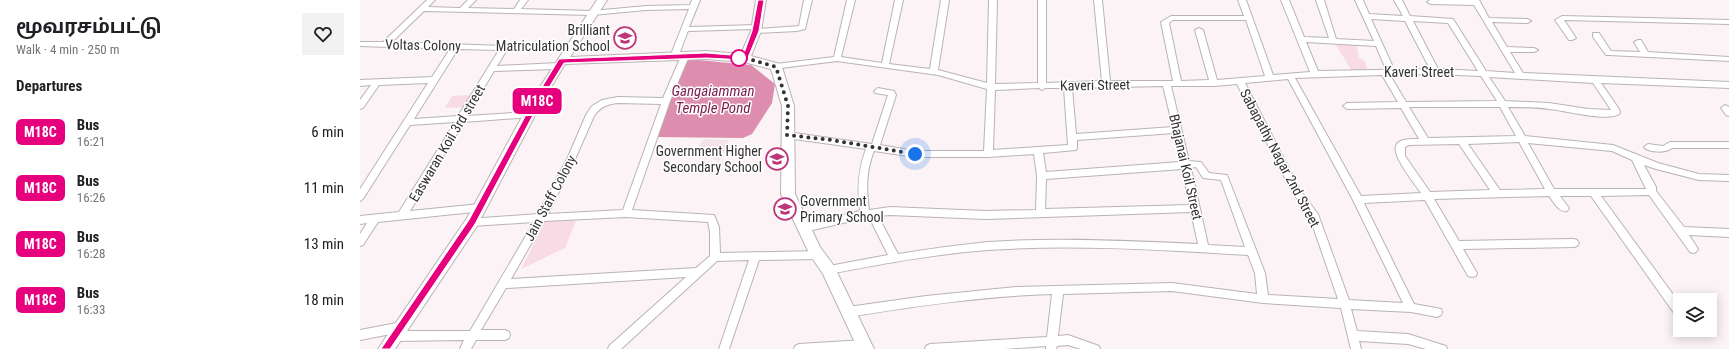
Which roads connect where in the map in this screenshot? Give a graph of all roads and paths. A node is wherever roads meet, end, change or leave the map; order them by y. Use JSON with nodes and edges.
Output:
{"nodes":[{"id":1,"x":431,"y":0,"type":"edge"},
{"id":2,"x":472,"y":0,"type":"edge"},
{"id":3,"x":524,"y":0,"type":"edge"},
{"id":4,"x":602,"y":0,"type":"edge"},
{"id":5,"x":650,"y":0,"type":"edge"},
{"id":6,"x":761,"y":0,"type":"edge"},
{"id":7,"x":808,"y":0,"type":"edge"},
{"id":8,"x":850,"y":0,"type":"edge"},
{"id":9,"x":899,"y":0,"type":"edge"},
{"id":10,"x":945,"y":0,"type":"edge"},
{"id":11,"x":993,"y":0,"type":"edge"},
{"id":12,"x":1042,"y":0,"type":"edge"},
{"id":13,"x":1098,"y":0,"type":"edge"},
{"id":14,"x":1242,"y":0,"type":"edge"},
{"id":15,"x":1285,"y":0,"type":"edge"},
{"id":16,"x":1320,"y":0,"type":"edge"},
{"id":17,"x":1359,"y":0,"type":"edge"},
{"id":18,"x":1398,"y":0,"type":"edge"},
{"id":19,"x":1476,"y":1,"type":"edge"},
{"id":20,"x":1430,"y":2,"type":"dead end"},
{"id":21,"x":695,"y":4,"type":"edge"},
{"id":22,"x":646,"y":8,"type":"junction"},
{"id":23,"x":422,"y":9,"type":"junction"},
{"id":24,"x":462,"y":10,"type":"junction"},
{"id":25,"x":516,"y":11,"type":"junction"},
{"id":26,"x":592,"y":13,"type":"junction"},
{"id":27,"x":1366,"y":16,"type":"junction"},
{"id":28,"x":1248,"y":18,"type":"junction"},
{"id":29,"x":1407,"y":19,"type":"junction"},
{"id":30,"x":1487,"y":20,"type":"junction"},
{"id":31,"x":1527,"y":21,"type":"dead end"},
{"id":32,"x":1729,"y":22,"type":"edge"},
{"id":33,"x":685,"y":29,"type":"junction"},
{"id":34,"x":756,"y":29,"type":"junction"},
{"id":35,"x":1199,"y":30,"type":"dead end"},
{"id":36,"x":1596,"y":36,"type":"dead end"},
{"id":37,"x":1572,"y":38,"type":"dead end"},
{"id":38,"x":1301,"y":39,"type":"junction"},
{"id":39,"x":1333,"y":40,"type":"junction"},
{"id":40,"x":1638,"y":42,"type":"dead end"},
{"id":41,"x":360,"y":44,"type":"edge"},
{"id":42,"x":386,"y":44,"type":"junction"},
{"id":43,"x":1379,"y":44,"type":"junction"},
{"id":44,"x":456,"y":46,"type":"junction"},
{"id":45,"x":1505,"y":49,"type":"junction"},
{"id":46,"x":1534,"y":50,"type":"dead end"},
{"id":47,"x":1646,"y":55,"type":"junction"},
{"id":48,"x":679,"y":56,"type":"junction"},
{"id":49,"x":745,"y":58,"type":"junction"},
{"id":50,"x":837,"y":59,"type":"junction"},
{"id":51,"x":1729,"y":59,"type":"edge"},
{"id":52,"x":560,"y":64,"type":"junction"},
{"id":53,"x":885,"y":66,"type":"junction"},
{"id":54,"x":776,"y":67,"type":"junction"},
{"id":55,"x":1386,"y":68,"type":"junction"},
{"id":56,"x":491,"y":69,"type":"junction"},
{"id":57,"x":1435,"y":71,"type":"junction"},
{"id":58,"x":934,"y":72,"type":"junction"},
{"id":59,"x":1315,"y":74,"type":"junction"},
{"id":60,"x":1483,"y":74,"type":"junction"},
{"id":61,"x":1290,"y":76,"type":"junction"},
{"id":62,"x":1521,"y":76,"type":"junction"},
{"id":63,"x":1270,"y":78,"type":"junction"},
{"id":64,"x":434,"y":80,"type":"junction"},
{"id":65,"x":1595,"y":80,"type":"junction"},
{"id":66,"x":1240,"y":81,"type":"junction"},
{"id":67,"x":377,"y":82,"type":"junction"},
{"id":68,"x":360,"y":83,"type":"edge"},
{"id":69,"x":1214,"y":83,"type":"junction"},
{"id":70,"x":1106,"y":84,"type":"junction"},
{"id":71,"x":1178,"y":84,"type":"junction"},
{"id":72,"x":1167,"y":85,"type":"junction"},
{"id":73,"x":1729,"y":85,"type":"edge"},
{"id":74,"x":1068,"y":86,"type":"junction"},
{"id":75,"x":1042,"y":87,"type":"junction"},
{"id":76,"x":991,"y":88,"type":"junction"},
{"id":77,"x":878,"y":91,"type":"dead end"},
{"id":78,"x":666,"y":101,"type":"junction"},
{"id":79,"x":1502,"y":103,"type":"junction"},
{"id":80,"x":1404,"y":105,"type":"junction"},
{"id":81,"x":360,"y":106,"type":"edge"},
{"id":82,"x":1347,"y":106,"type":"dead end"},
{"id":83,"x":529,"y":115,"type":"junction"},
{"id":84,"x":461,"y":119,"type":"junction"},
{"id":85,"x":407,"y":122,"type":"junction"},
{"id":86,"x":1178,"y":130,"type":"junction"},
{"id":87,"x":787,"y":135,"type":"junction"},
{"id":88,"x":1071,"y":137,"type":"junction"},
{"id":89,"x":1522,"y":139,"type":"junction"},
{"id":90,"x":1461,"y":140,"type":"junction"},
{"id":91,"x":1425,"y":141,"type":"junction"},
{"id":92,"x":1729,"y":144,"type":"edge"},
{"id":93,"x":873,"y":147,"type":"junction"},
{"id":94,"x":1648,"y":147,"type":"dead end"},
{"id":95,"x":1038,"y":151,"type":"junction"},
{"id":96,"x":988,"y":154,"type":"junction"},
{"id":97,"x":1636,"y":158,"type":"junction"},
{"id":98,"x":1186,"y":165,"type":"junction"},
{"id":99,"x":1042,"y":176,"type":"junction"},
{"id":100,"x":1729,"y":178,"type":"edge"},
{"id":101,"x":1551,"y":192,"type":"junction"},
{"id":102,"x":1594,"y":192,"type":"junction"},
{"id":103,"x":1651,"y":192,"type":"junction"},
{"id":104,"x":1497,"y":193,"type":"junction"},
{"id":105,"x":1426,"y":195,"type":"junction"},
{"id":106,"x":360,"y":197,"type":"edge"},
{"id":107,"x":1358,"y":200,"type":"junction"},
{"id":108,"x":480,"y":208,"type":"junction"},
{"id":109,"x":1196,"y":208,"type":"junction"},
{"id":110,"x":1564,"y":208,"type":"dead end"},
{"id":111,"x":626,"y":213,"type":"junction"},
{"id":112,"x":868,"y":214,"type":"junction"},
{"id":113,"x":1040,"y":214,"type":"junction"},
{"id":114,"x":402,"y":216,"type":"junction"},
{"id":115,"x":541,"y":218,"type":"junction"},
{"id":116,"x":375,"y":219,"type":"junction"},
{"id":117,"x":360,"y":220,"type":"edge"},
{"id":118,"x":472,"y":222,"type":"junction"},
{"id":119,"x":804,"y":228,"type":"junction"},
{"id":120,"x":1681,"y":231,"type":"junction"},
{"id":121,"x":1729,"y":233,"type":"edge"},
{"id":122,"x":360,"y":242,"type":"edge"},
{"id":123,"x":1574,"y":243,"type":"dead end"},
{"id":124,"x":1456,"y":245,"type":"junction"},
{"id":125,"x":1693,"y":249,"type":"dead end"},
{"id":126,"x":1204,"y":250,"type":"junction"},
{"id":127,"x":1252,"y":251,"type":"junction"},
{"id":128,"x":755,"y":256,"type":"junction"},
{"id":129,"x":818,"y":256,"type":"junction"},
{"id":130,"x":715,"y":257,"type":"junction"},
{"id":131,"x":895,"y":259,"type":"junction"},
{"id":132,"x":828,"y":270,"type":"junction"},
{"id":133,"x":700,"y":272,"type":"junction"},
{"id":134,"x":1472,"y":273,"type":"dead end"},
{"id":135,"x":503,"y":284,"type":"junction"},
{"id":136,"x":1058,"y":290,"type":"junction"},
{"id":137,"x":1263,"y":299,"type":"junction"},
{"id":138,"x":1673,"y":303,"type":"edge"},
{"id":139,"x":1344,"y":304,"type":"junction"},
{"id":140,"x":1412,"y":308,"type":"junction"},
{"id":141,"x":848,"y":312,"type":"junction"},
{"id":142,"x":1437,"y":312,"type":"dead end"},
{"id":143,"x":398,"y":331,"type":"junction"},
{"id":144,"x":474,"y":334,"type":"junction"},
{"id":145,"x":505,"y":335,"type":"dead end"},
{"id":146,"x":360,"y":336,"type":"edge"},
{"id":147,"x":1353,"y":336,"type":"junction"},
{"id":148,"x":1052,"y":345,"type":"edge"},
{"id":149,"x":865,"y":347,"type":"edge"},
{"id":150,"x":386,"y":349,"type":"edge"},
{"id":151,"x":465,"y":349,"type":"edge"},
{"id":152,"x":614,"y":349,"type":"edge"},
{"id":153,"x":724,"y":349,"type":"edge"},
{"id":154,"x":799,"y":349,"type":"edge"},
{"id":155,"x":930,"y":349,"type":"edge"},
{"id":156,"x":1095,"y":349,"type":"edge"},
{"id":157,"x":1356,"y":349,"type":"edge"},
{"id":158,"x":1442,"y":349,"type":"edge"}],
"edges":[{"from":1,"to":23,"type":"street"},
{"from":2,"to":24,"type":"street"},
{"from":3,"to":25,"type":"street"},
{"from":4,"to":26,"type":"street"},
{"from":5,"to":22,"type":"street"},
{"from":6,"to":34,"type":"street"},
{"from":7,"to":34,"type":"street"},
{"from":8,"to":50,"type":"street"},
{"from":9,"to":53,"type":"street"},
{"from":10,"to":58,"type":"street"},
{"from":11,"to":76,"type":"street"},
{"from":12,"to":75,"type":"street"},
{"from":13,"to":70,"type":"street"},
{"from":14,"to":28,"type":"street"},
{"from":15,"to":38,"type":"street"},
{"from":16,"to":39,"type":"street"},
{"from":17,"to":27,"type":"street"},
{"from":18,"to":29,"type":"street"},
{"from":19,"to":20,"type":"street"},
{"from":19,"to":30,"type":"street"},
{"from":21,"to":22,"type":"street"},
{"from":21,"to":33,"type":"street"},
{"from":22,"to":26,"type":"street"},
{"from":23,"to":24,"type":"street"},
{"from":23,"to":42,"type":"street"},
{"from":24,"to":25,"type":"street"},
{"from":25,"to":26,"type":"street"},
{"from":26,"to":52,"type":"street"},
{"from":27,"to":29,"type":"street"},
{"from":27,"to":43,"type":"street"},
{"from":28,"to":63,"type":"street"},
{"from":28,"to":71,"type":"street"},
{"from":29,"to":57,"type":"street"},
{"from":29,"to":60,"type":"street"},
{"from":30,"to":31,"type":"street"},
{"from":30,"to":45,"type":"street"},
{"from":32,"to":37,"type":"street"},
{"from":33,"to":34,"type":"street"},
{"from":33,"to":48,"type":"street"},
{"from":34,"to":49,"type":"street"},
{"from":35,"to":69,"type":"street"},
{"from":36,"to":47,"type":"street"},
{"from":38,"to":39,"type":"street"},
{"from":38,"to":59,"type":"street"},
{"from":39,"to":43,"type":"street"},
{"from":40,"to":47,"type":"street"},
{"from":41,"to":42,"type":"street","name":"Voltas Colony"},
{"from":42,"to":44,"type":"street","name":"Voltas Colony"},
{"from":43,"to":55,"type":"street"},
{"from":44,"to":56,"type":"street","name":"Voltas Colony"},
{"from":44,"to":64,"type":"street"},
{"from":45,"to":46,"type":"street"},
{"from":45,"to":62,"type":"street"},
{"from":47,"to":51,"type":"street"},
{"from":48,"to":49,"type":"street"},
{"from":48,"to":52,"type":"street"},
{"from":48,"to":78,"type":"street"},
{"from":49,"to":54,"type":"street"},
{"from":50,"to":53,"type":"street","name":"Kaveri Street"},
{"from":50,"to":54,"type":"street","name":"Kaveri Street"},
{"from":52,"to":56,"type":"street"},
{"from":52,"to":83,"type":"street"},
{"from":53,"to":58,"type":"street","name":"Kaveri Street"},
{"from":54,"to":87,"type":"street"},
{"from":55,"to":57,"type":"street","name":"Kaveri Street"},
{"from":55,"to":59,"type":"street","name":"Kaveri Street"},
{"from":55,"to":80,"type":"street"},
{"from":56,"to":84,"type":"street","name":"Easwaran Koil 3rd street"},
{"from":57,"to":60,"type":"street","name":"Kaveri Street"},
{"from":58,"to":76,"type":"street","name":"Kaveri Street"},
{"from":59,"to":61,"type":"street","name":"Kaveri Street"},
{"from":60,"to":62,"type":"street","name":"Kaveri Street"},
{"from":60,"to":79,"type":"street"},
{"from":61,"to":63,"type":"street","name":"Kaveri Street"},
{"from":61,"to":107,"type":"street"},
{"from":62,"to":65,"type":"street","name":"Kaveri Street"},
{"from":63,"to":66,"type":"street","name":"Kaveri Street"},
{"from":64,"to":67,"type":"street"},
{"from":64,"to":85,"type":"street"},
{"from":65,"to":73,"type":"street","name":"Kaveri Street"},
{"from":65,"to":79,"type":"street"},
{"from":66,"to":69,"type":"street","name":"Kaveri Street"},
{"from":66,"to":139,"type":"street","name":"Sabapathy Nagar 2nd Street"},
{"from":67,"to":68,"type":"street"},
{"from":67,"to":81,"type":"street"},
{"from":69,"to":71,"type":"street","name":"Kaveri Street"},
{"from":70,"to":72,"type":"street","name":"Kaveri Street"},
{"from":70,"to":74,"type":"street","name":"Kaveri Street"},
{"from":71,"to":72,"type":"street","name":"Kaveri Street"},
{"from":72,"to":86,"type":"street","name":"Bhajanai Koil Street"},
{"from":74,"to":75,"type":"street","name":"Kaveri Street"},
{"from":74,"to":88,"type":"street"},
{"from":75,"to":76,"type":"street","name":"Kaveri Street"},
{"from":76,"to":96,"type":"street"},
{"from":77,"to":93,"type":"street"},
{"from":78,"to":111,"type":"street"},
{"from":78,"to":115,"type":"street","name":"Jain Staff Colony"},
{"from":79,"to":80,"type":"street"},
{"from":79,"to":89,"type":"street"},
{"from":80,"to":82,"type":"street"},
{"from":80,"to":91,"type":"street"},
{"from":83,"to":84,"type":"street"},
{"from":83,"to":108,"type":"street"},
{"from":84,"to":85,"type":"street"},
{"from":84,"to":114,"type":"street","name":"Easwaran Koil 3rd street"},
{"from":85,"to":106,"type":"street"},
{"from":86,"to":88,"type":"street"},
{"from":86,"to":98,"type":"street","name":"Bhajanai Koil Street"},
{"from":87,"to":93,"type":"street"},
{"from":87,"to":119,"type":"street"},
{"from":88,"to":95,"type":"street"},
{"from":89,"to":90,"type":"street"},
{"from":89,"to":97,"type":"street"},
{"from":89,"to":101,"type":"street"},
{"from":90,"to":91,"type":"street"},
{"from":90,"to":104,"type":"street"},
{"from":91,"to":105,"type":"street"},
{"from":92,"to":94,"type":"street"},
{"from":93,"to":96,"type":"street"},
{"from":93,"to":112,"type":"street"},
{"from":95,"to":96,"type":"street"},
{"from":95,"to":99,"type":"street"},
{"from":97,"to":100,"type":"street"},
{"from":97,"to":103,"type":"street"},
{"from":98,"to":99,"type":"street"},
{"from":98,"to":109,"type":"street","name":"Bhajanai Koil Street"},
{"from":98,"to":127,"type":"street"},
{"from":99,"to":113,"type":"street"},
{"from":101,"to":102,"type":"street"},
{"from":101,"to":104,"type":"street"},
{"from":101,"to":110,"type":"street"},
{"from":102,"to":103,"type":"street"},
{"from":102,"to":138,"type":"street"},
{"from":103,"to":120,"type":"street"},
{"from":104,"to":105,"type":"street"},
{"from":105,"to":107,"type":"street"},
{"from":105,"to":124,"type":"street"},
{"from":107,"to":140,"type":"street"},
{"from":108,"to":114,"type":"street"},
{"from":108,"to":118,"type":"street"},
{"from":109,"to":113,"type":"street"},
{"from":109,"to":126,"type":"street","name":"Bhajanai Koil Street"},
{"from":111,"to":115,"type":"street"},
{"from":111,"to":130,"type":"street"},
{"from":112,"to":113,"type":"street"},
{"from":112,"to":119,"type":"street"},
{"from":112,"to":131,"type":"street"},
{"from":114,"to":116,"type":"street"},
{"from":115,"to":118,"type":"street"},
{"from":115,"to":135,"type":"street","name":"Jain Staff Colony"},
{"from":116,"to":117,"type":"street"},
{"from":116,"to":122,"type":"street"},
{"from":118,"to":143,"type":"street"},
{"from":119,"to":129,"type":"street"},
{"from":120,"to":121,"type":"street"},
{"from":120,"to":125,"type":"street"},
{"from":123,"to":124,"type":"street"},
{"from":124,"to":134,"type":"street"},
{"from":126,"to":127,"type":"street"},
{"from":126,"to":131,"type":"street"},
{"from":127,"to":137,"type":"street"},
{"from":128,"to":129,"type":"street"},
{"from":128,"to":130,"type":"street"},
{"from":128,"to":153,"type":"street"},
{"from":129,"to":132,"type":"street"},
{"from":130,"to":133,"type":"street"},
{"from":131,"to":132,"type":"street"},
{"from":132,"to":141,"type":"street"},
{"from":133,"to":135,"type":"street"},
{"from":133,"to":152,"type":"street"},
{"from":135,"to":144,"type":"street","name":"Jain Staff Colony"},
{"from":136,"to":137,"type":"street"},
{"from":136,"to":141,"type":"street"},
{"from":136,"to":148,"type":"street"},
{"from":137,"to":139,"type":"street"},
{"from":139,"to":140,"type":"street"},
{"from":139,"to":147,"type":"street","name":"Sabapathy Nagar 2nd Street"},
{"from":140,"to":142,"type":"street"},
{"from":141,"to":149,"type":"street"},
{"from":143,"to":144,"type":"street"},
{"from":143,"to":146,"type":"street"},
{"from":143,"to":150,"type":"street"},
{"from":144,"to":145,"type":"street"},
{"from":144,"to":151,"type":"street","name":"Jain Staff Colony"},
{"from":147,"to":157,"type":"street","name":"Sabapathy Nagar 2nd Street"},
{"from":147,"to":158,"type":"street"},
{"from":148,"to":155,"type":"street"},
{"from":148,"to":156,"type":"street"},
{"from":149,"to":154,"type":"street"}]}
